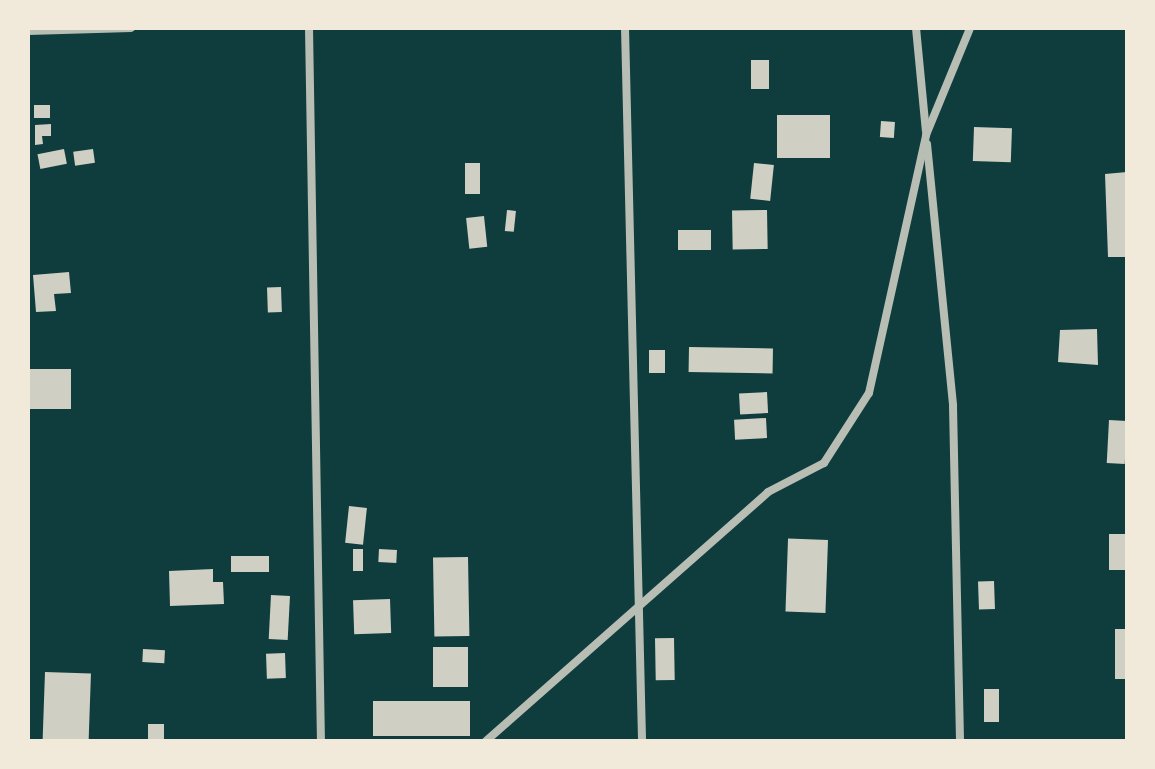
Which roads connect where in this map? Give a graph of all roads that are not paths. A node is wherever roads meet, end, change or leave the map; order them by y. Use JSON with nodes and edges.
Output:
{"nodes":[{"id":1,"x":131,"y":28,"type":"edge"},
{"id":2,"x":309,"y":28,"type":"edge"},
{"id":3,"x":625,"y":28,"type":"edge"},
{"id":4,"x":916,"y":28,"type":"edge"},
{"id":5,"x":970,"y":28,"type":"edge"},
{"id":6,"x":28,"y":31,"type":"edge"},
{"id":7,"x":926,"y":135,"type":"junction"},
{"id":8,"x":639,"y":604,"type":"junction"},
{"id":9,"x":321,"y":741,"type":"edge"},
{"id":10,"x":486,"y":741,"type":"edge"},
{"id":11,"x":642,"y":741,"type":"edge"},
{"id":12,"x":960,"y":741,"type":"edge"}],
"edges":[{"from":1,"to":6,"type":"street"},
{"from":2,"to":9,"type":"street"},
{"from":3,"to":8,"type":"street"},
{"from":4,"to":7,"type":"street"},
{"from":5,"to":7,"type":"street"},
{"from":7,"to":8,"type":"street"},
{"from":7,"to":12,"type":"street"},
{"from":8,"to":10,"type":"street"},
{"from":8,"to":11,"type":"street"}]}
